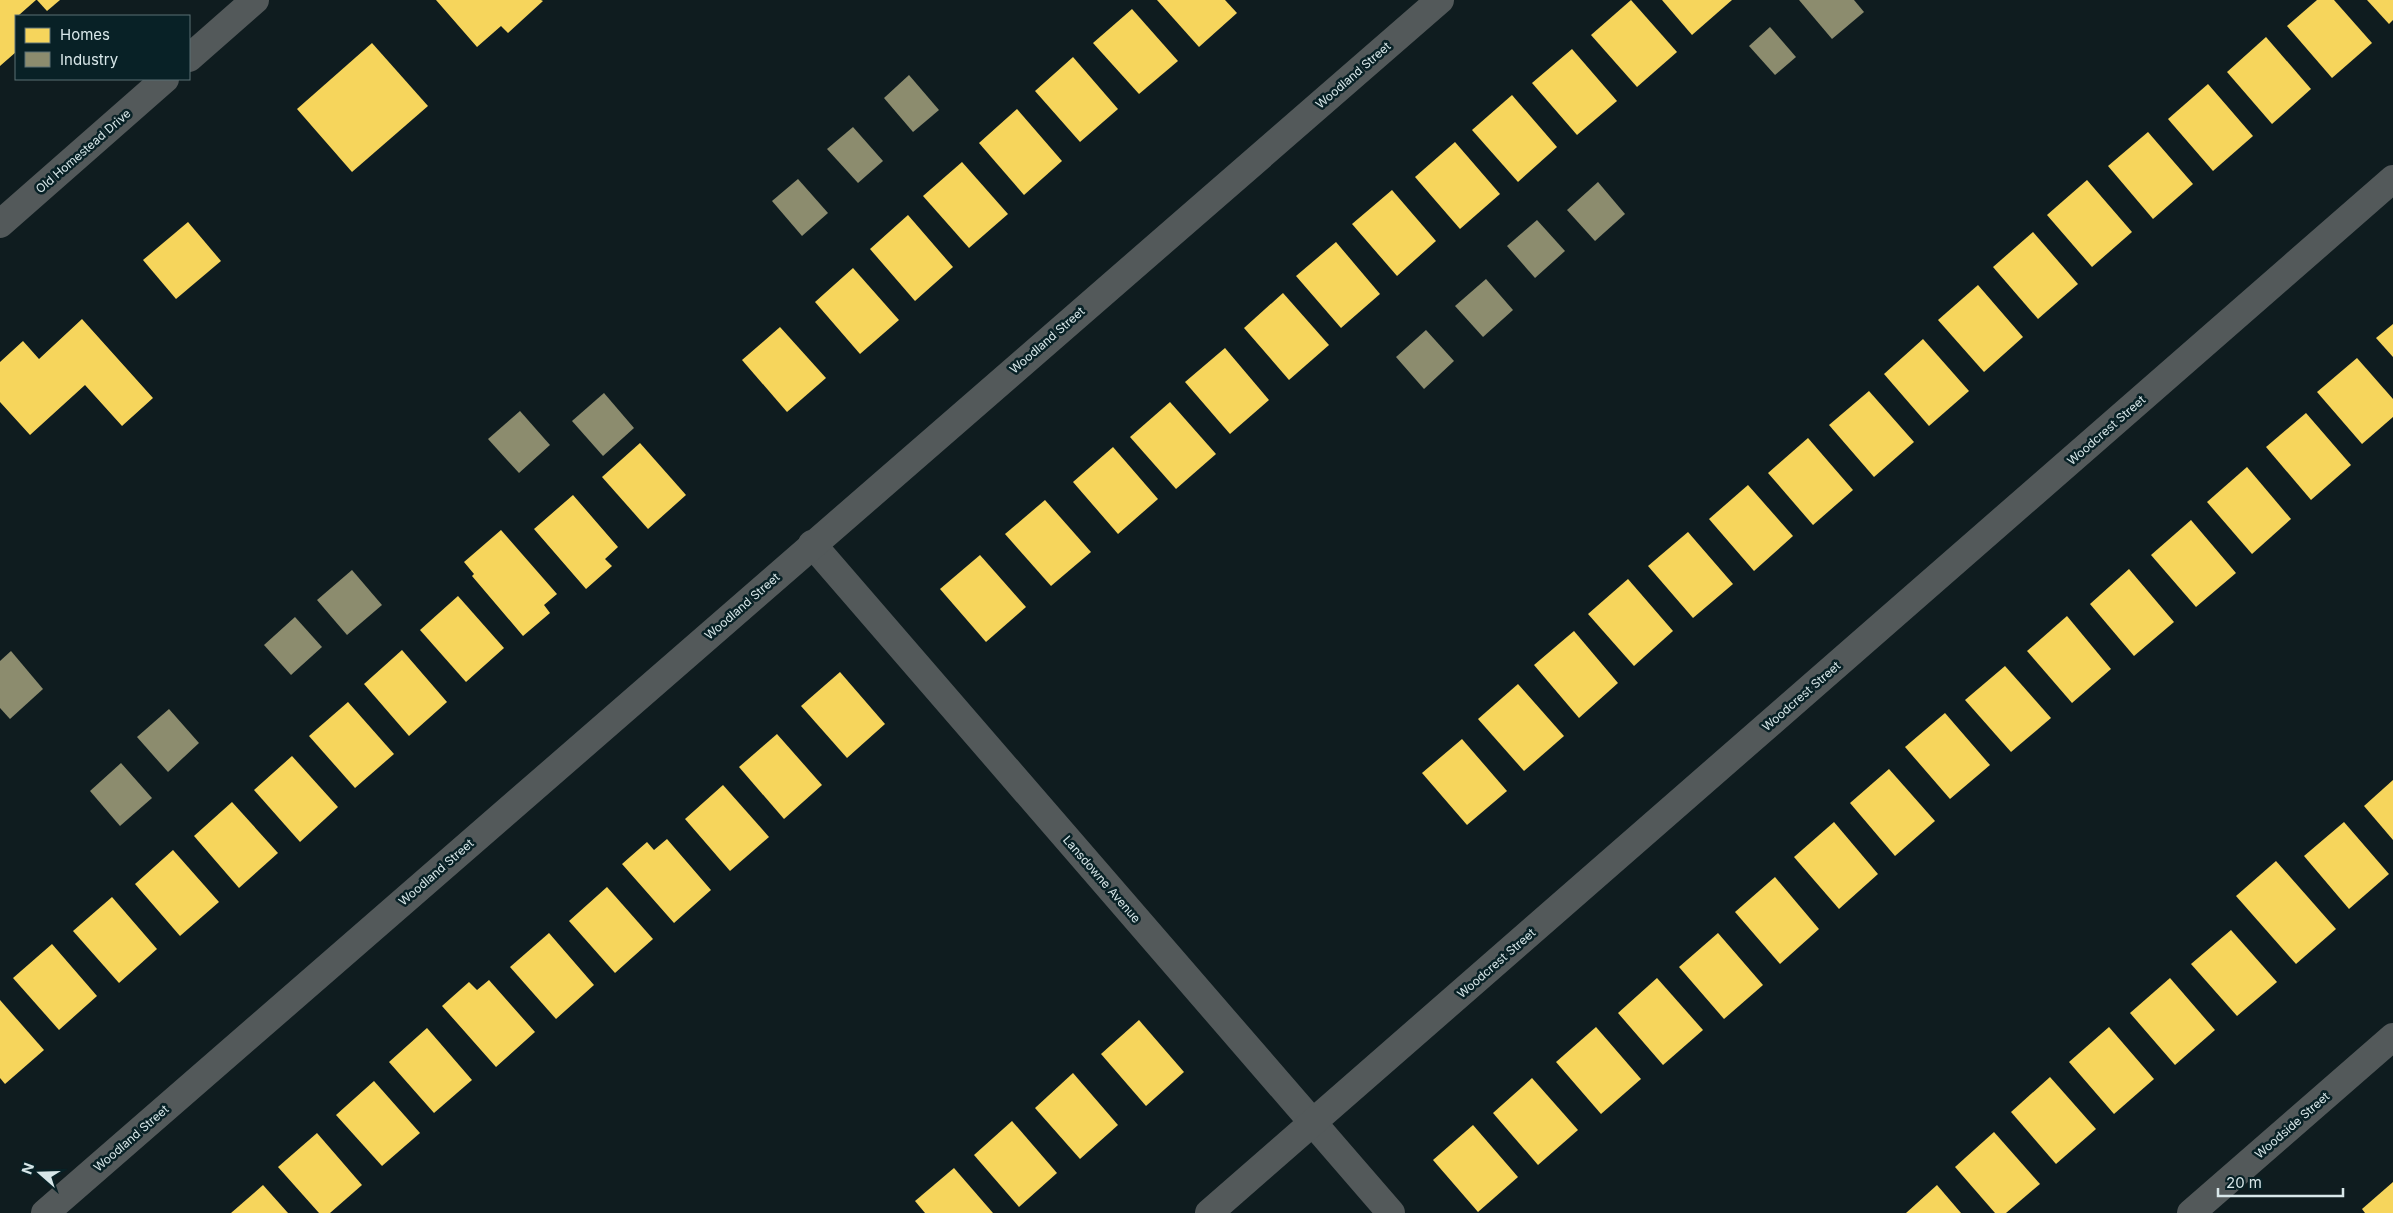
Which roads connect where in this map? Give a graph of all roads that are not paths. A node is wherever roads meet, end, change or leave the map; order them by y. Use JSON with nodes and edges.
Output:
{"nodes":[{"id":1,"x":255,"y":0,"type":"edge"},
{"id":2,"x":1440,"y":0,"type":"edge"},
{"id":3,"x":190,"y":57,"type":"edge"},
{"id":4,"x":165,"y":80,"type":"edge"},
{"id":5,"x":2393,"y":179,"type":"edge"},
{"id":6,"x":0,"y":224,"type":"edge"},
{"id":7,"x":812,"y":544,"type":"junction"},
{"id":8,"x":2393,"y":1036,"type":"edge"},
{"id":9,"x":1313,"y":1122,"type":"junction"},
{"id":10,"x":45,"y":1213,"type":"edge"},
{"id":11,"x":1209,"y":1213,"type":"edge"},
{"id":12,"x":1391,"y":1213,"type":"edge"},
{"id":13,"x":2191,"y":1213,"type":"edge"}],
"edges":[{"from":1,"to":3,"type":"street"},
{"from":2,"to":7,"type":"street","name":"Woodland Street"},
{"from":4,"to":6,"type":"street","name":"Old Homestead Drive"},
{"from":5,"to":9,"type":"street","name":"Woodcrest Street"},
{"from":7,"to":9,"type":"street","name":"Lansdowne Avenue"},
{"from":7,"to":10,"type":"street","name":"Woodland Street"},
{"from":8,"to":13,"type":"street","name":"Woodside Street"},
{"from":9,"to":11,"type":"street","name":"Woodcrest Street"},
{"from":9,"to":12,"type":"street","name":"Lansdowne Avenue"}]}
